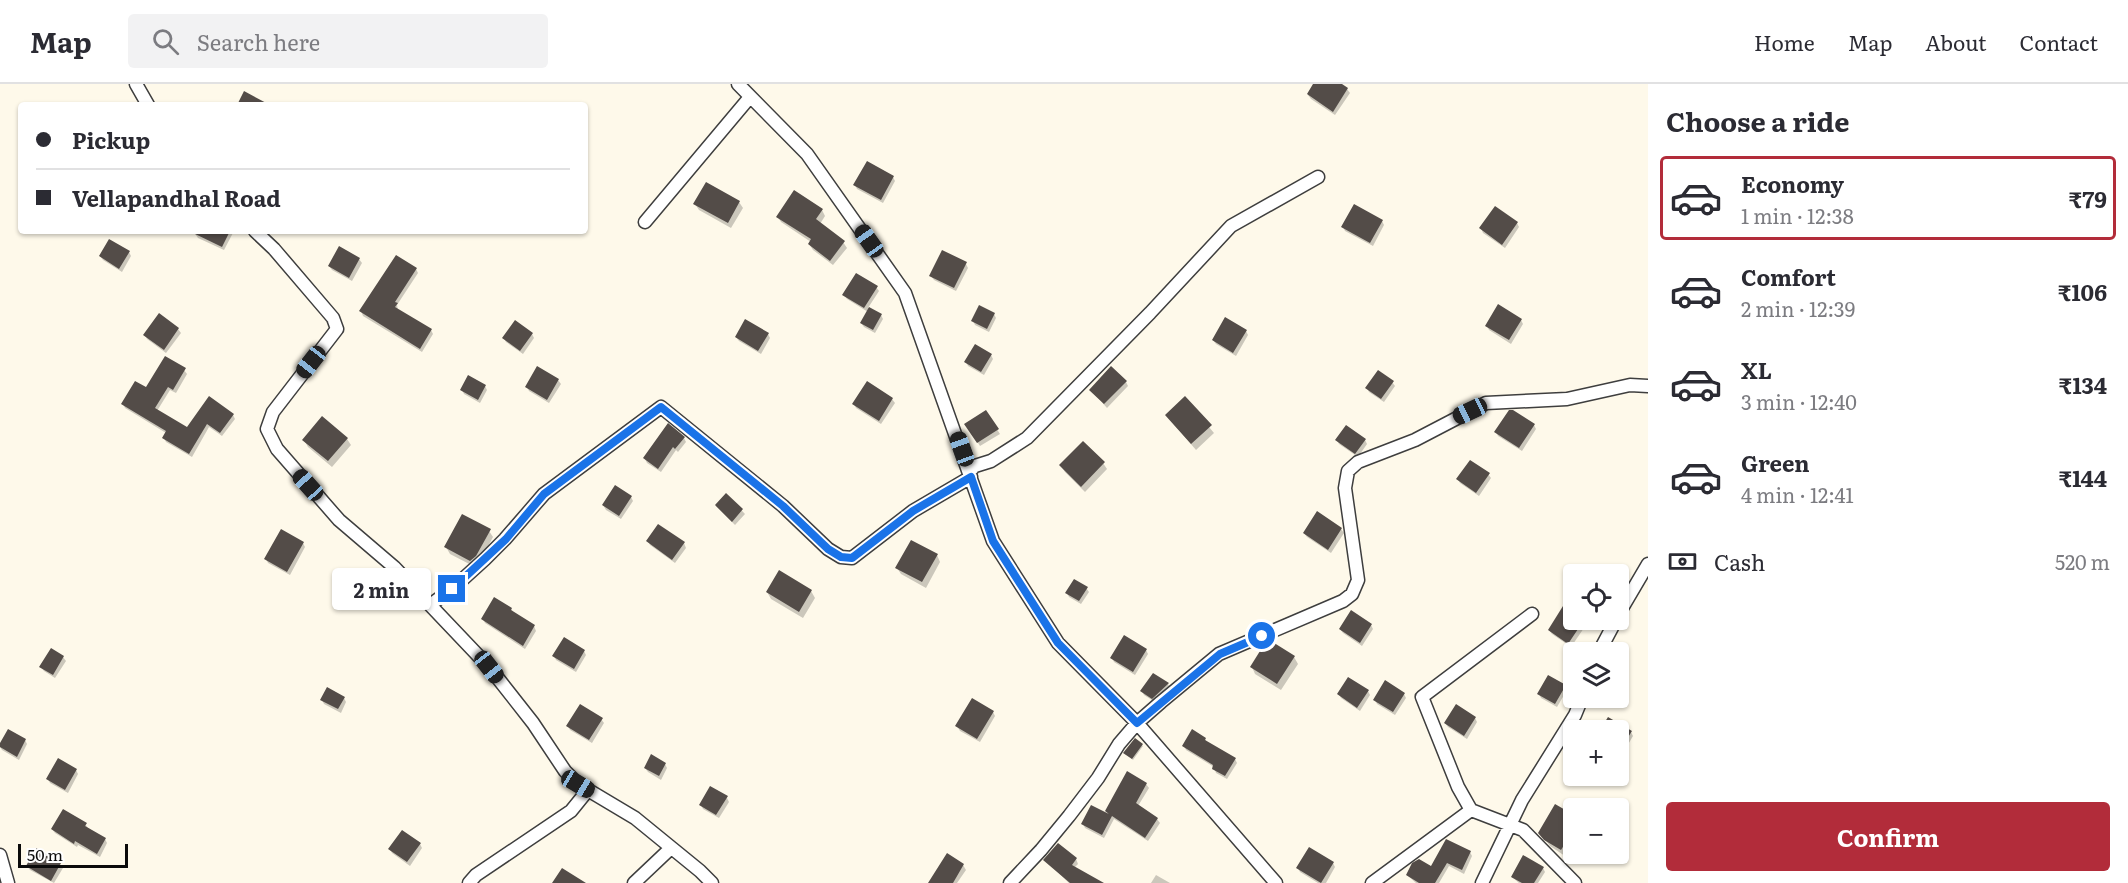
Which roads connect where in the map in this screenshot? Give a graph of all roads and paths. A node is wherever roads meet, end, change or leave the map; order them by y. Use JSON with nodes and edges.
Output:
{"nodes":[{"id":1,"x":136,"y":84,"type":"edge"},
{"id":2,"x":738,"y":84,"type":"edge"},
{"id":3,"x":750,"y":97,"type":"junction"},
{"id":4,"x":146,"y":102,"type":"edge"},
{"id":5,"x":1318,"y":177,"type":"dead end"},
{"id":6,"x":645,"y":222,"type":"dead end"},
{"id":7,"x":258,"y":234,"type":"edge"},
{"id":8,"x":1648,"y":386,"type":"edge"},
{"id":9,"x":970,"y":474,"type":"junction"},
{"id":10,"x":1648,"y":564,"type":"edge"},
{"id":11,"x":1629,"y":596,"type":"edge"},
{"id":12,"x":430,"y":605,"type":"junction"},
{"id":13,"x":1532,"y":614,"type":"dead end"},
{"id":14,"x":1578,"y":708,"type":"edge"},
{"id":15,"x":1137,"y":723,"type":"junction"},
{"id":16,"x":588,"y":790,"type":"junction"},
{"id":17,"x":1471,"y":810,"type":"junction"},
{"id":18,"x":1510,"y":825,"type":"junction"},
{"id":19,"x":671,"y":848,"type":"junction"},
{"id":20,"x":0,"y":855,"type":"edge"},
{"id":21,"x":8,"y":883,"type":"edge"},
{"id":22,"x":469,"y":883,"type":"edge"},
{"id":23,"x":634,"y":883,"type":"edge"},
{"id":24,"x":712,"y":883,"type":"edge"},
{"id":25,"x":1010,"y":883,"type":"edge"},
{"id":26,"x":1276,"y":883,"type":"edge"},
{"id":27,"x":1372,"y":883,"type":"edge"},
{"id":28,"x":1482,"y":883,"type":"edge"},
{"id":29,"x":1575,"y":883,"type":"edge"}],
"edges":[{"from":1,"to":4,"type":"street"},
{"from":2,"to":3,"type":"street"},
{"from":3,"to":6,"type":"street"},
{"from":3,"to":9,"type":"street"},
{"from":5,"to":9,"type":"street"},
{"from":7,"to":12,"type":"street"},
{"from":8,"to":15,"type":"street"},
{"from":9,"to":12,"type":"street"},
{"from":9,"to":15,"type":"street"},
{"from":10,"to":11,"type":"street"},
{"from":12,"to":16,"type":"street"},
{"from":13,"to":17,"type":"street"},
{"from":14,"to":18,"type":"street"},
{"from":15,"to":25,"type":"street"},
{"from":15,"to":26,"type":"street"},
{"from":16,"to":19,"type":"street"},
{"from":16,"to":22,"type":"street"},
{"from":17,"to":18,"type":"street"},
{"from":17,"to":27,"type":"street"},
{"from":18,"to":28,"type":"street"},
{"from":18,"to":29,"type":"street"},
{"from":19,"to":23,"type":"street"},
{"from":19,"to":24,"type":"street"},
{"from":20,"to":21,"type":"street"}]}
